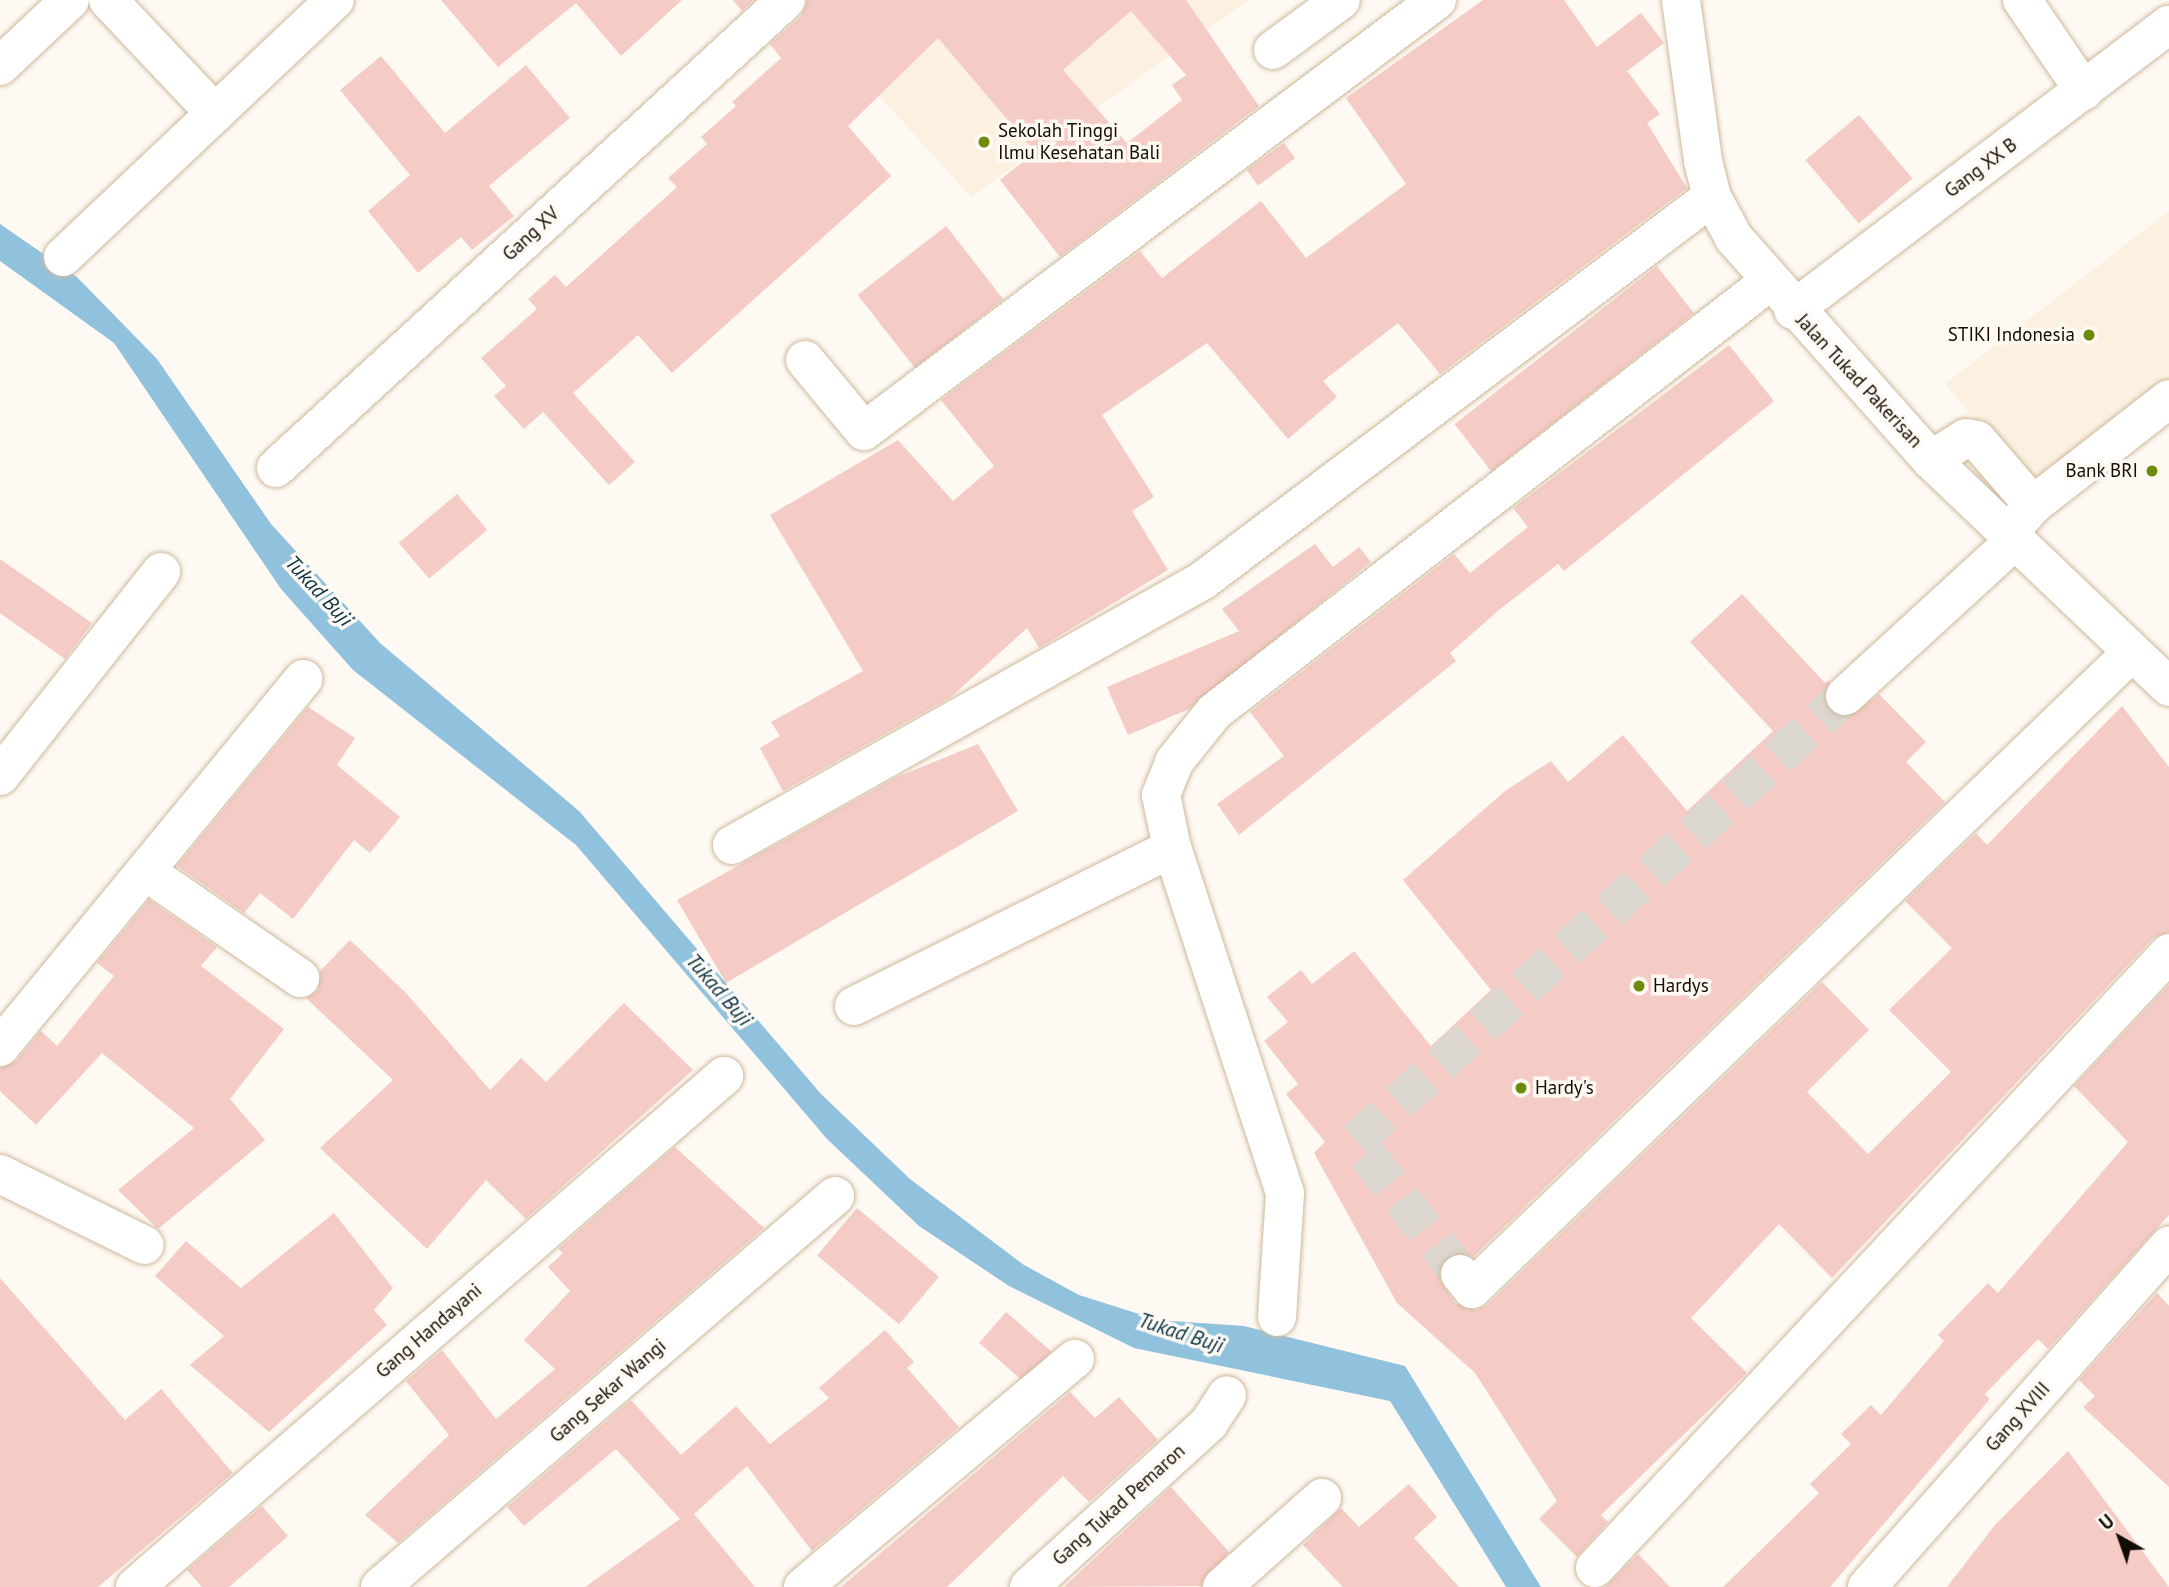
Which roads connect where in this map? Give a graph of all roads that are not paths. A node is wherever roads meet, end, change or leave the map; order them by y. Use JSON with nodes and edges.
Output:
{"nodes":[{"id":1,"x":70,"y":0,"type":"edge"},
{"id":2,"x":108,"y":0,"type":"edge"},
{"id":3,"x":335,"y":0,"type":"edge"},
{"id":4,"x":786,"y":0,"type":"edge"},
{"id":5,"x":1341,"y":0,"type":"edge"},
{"id":6,"x":1437,"y":0,"type":"edge"},
{"id":7,"x":1681,"y":0,"type":"edge"},
{"id":8,"x":2022,"y":0,"type":"edge"},
{"id":9,"x":2169,"y":25,"type":"edge"},
{"id":10,"x":1273,"y":50,"type":"dead end"},
{"id":11,"x":0,"y":66,"type":"edge"},
{"id":12,"x":2084,"y":91,"type":"junction"},
{"id":13,"x":215,"y":113,"type":"junction"},
{"id":14,"x":1712,"y":197,"type":"junction"},
{"id":15,"x":63,"y":257,"type":"dead end"},
{"id":16,"x":1769,"y":282,"type":"junction"},
{"id":17,"x":1793,"y":310,"type":"junction"},
{"id":18,"x":805,"y":360,"type":"dead end"},
{"id":19,"x":2169,"y":399,"type":"edge"},
{"id":20,"x":1931,"y":460,"type":"junction"},
{"id":21,"x":276,"y":468,"type":"dead end"},
{"id":22,"x":2033,"y":505,"type":"junction"},
{"id":23,"x":2010,"y":539,"type":"junction"},
{"id":24,"x":161,"y":572,"type":"dead end"},
{"id":25,"x":2130,"y":654,"type":"junction"},
{"id":26,"x":303,"y":679,"type":"dead end"},
{"id":27,"x":2168,"y":684,"type":"edge"},
{"id":28,"x":1845,"y":695,"type":"tunnel mouth"},
{"id":29,"x":0,"y":776,"type":"edge"},
{"id":30,"x":732,"y":845,"type":"dead end"},
{"id":31,"x":1172,"y":848,"type":"junction"},
{"id":32,"x":148,"y":873,"type":"junction"},
{"id":33,"x":2169,"y":953,"type":"edge"},
{"id":34,"x":300,"y":978,"type":"dead end"},
{"id":35,"x":854,"y":1006,"type":"dead end"},
{"id":36,"x":0,"y":1047,"type":"edge"},
{"id":37,"x":723,"y":1076,"type":"dead end"},
{"id":38,"x":0,"y":1174,"type":"edge"},
{"id":39,"x":835,"y":1196,"type":"dead end"},
{"id":40,"x":144,"y":1245,"type":"dead end"},
{"id":41,"x":2169,"y":1246,"type":"edge"},
{"id":42,"x":1460,"y":1274,"type":"tunnel mouth"},
{"id":43,"x":1277,"y":1317,"type":"dead end"},
{"id":44,"x":1075,"y":1359,"type":"dead end"},
{"id":45,"x":1218,"y":1409,"type":"dead end"},
{"id":46,"x":1322,"y":1497,"type":"dead end"},
{"id":47,"x":1595,"y":1568,"type":"dead end"},
{"id":48,"x":135,"y":1587,"type":"edge"},
{"id":49,"x":380,"y":1587,"type":"edge"},
{"id":50,"x":803,"y":1587,"type":"edge"},
{"id":51,"x":1029,"y":1587,"type":"edge"},
{"id":52,"x":1222,"y":1587,"type":"edge"},
{"id":53,"x":1867,"y":1587,"type":"edge"}],
"edges":[{"from":1,"to":11,"type":"street"},
{"from":2,"to":13,"type":"street"},
{"from":3,"to":13,"type":"street"},
{"from":4,"to":21,"type":"street","name":"Gang XV"},
{"from":5,"to":10,"type":"street"},
{"from":6,"to":18,"type":"street"},
{"from":7,"to":14,"type":"street","name":"Jalan Tukad Pakerisan"},
{"from":8,"to":12,"type":"street"},
{"from":9,"to":12,"type":"street","name":"Gang XX B"},
{"from":12,"to":17,"type":"street","name":"Gang XX B"},
{"from":13,"to":15,"type":"street"},
{"from":14,"to":16,"type":"street","name":"Jalan Tukad Pakerisan"},
{"from":14,"to":30,"type":"street"},
{"from":16,"to":17,"type":"street","name":"Jalan Tukad Pakerisan"},
{"from":16,"to":31,"type":"street"},
{"from":17,"to":20,"type":"street","name":"Jalan Tukad Pakerisan"},
{"from":19,"to":22,"type":"street"},
{"from":20,"to":22,"type":"street"},
{"from":20,"to":23,"type":"street","name":"Jalan Tukad Pakerisan"},
{"from":22,"to":23,"type":"street"},
{"from":23,"to":25,"type":"street","name":"Jalan Tukad Pakerisan"},
{"from":23,"to":28,"type":"street"},
{"from":24,"to":29,"type":"street"},
{"from":25,"to":27,"type":"street","name":"Jalan Tukad Pakerisan"},
{"from":25,"to":42,"type":"street"},
{"from":26,"to":32,"type":"street"},
{"from":31,"to":35,"type":"street"},
{"from":31,"to":43,"type":"street"},
{"from":32,"to":34,"type":"street"},
{"from":32,"to":36,"type":"street"},
{"from":33,"to":47,"type":"street"},
{"from":37,"to":48,"type":"street","name":"Gang Handayani"},
{"from":38,"to":40,"type":"street"},
{"from":39,"to":49,"type":"street","name":"Gang Sekar Wangi"},
{"from":41,"to":53,"type":"street","name":"Gang XVIII"},
{"from":44,"to":50,"type":"street"},
{"from":45,"to":51,"type":"street","name":"Gang Tukad Pemaron"},
{"from":46,"to":52,"type":"street"}]}
